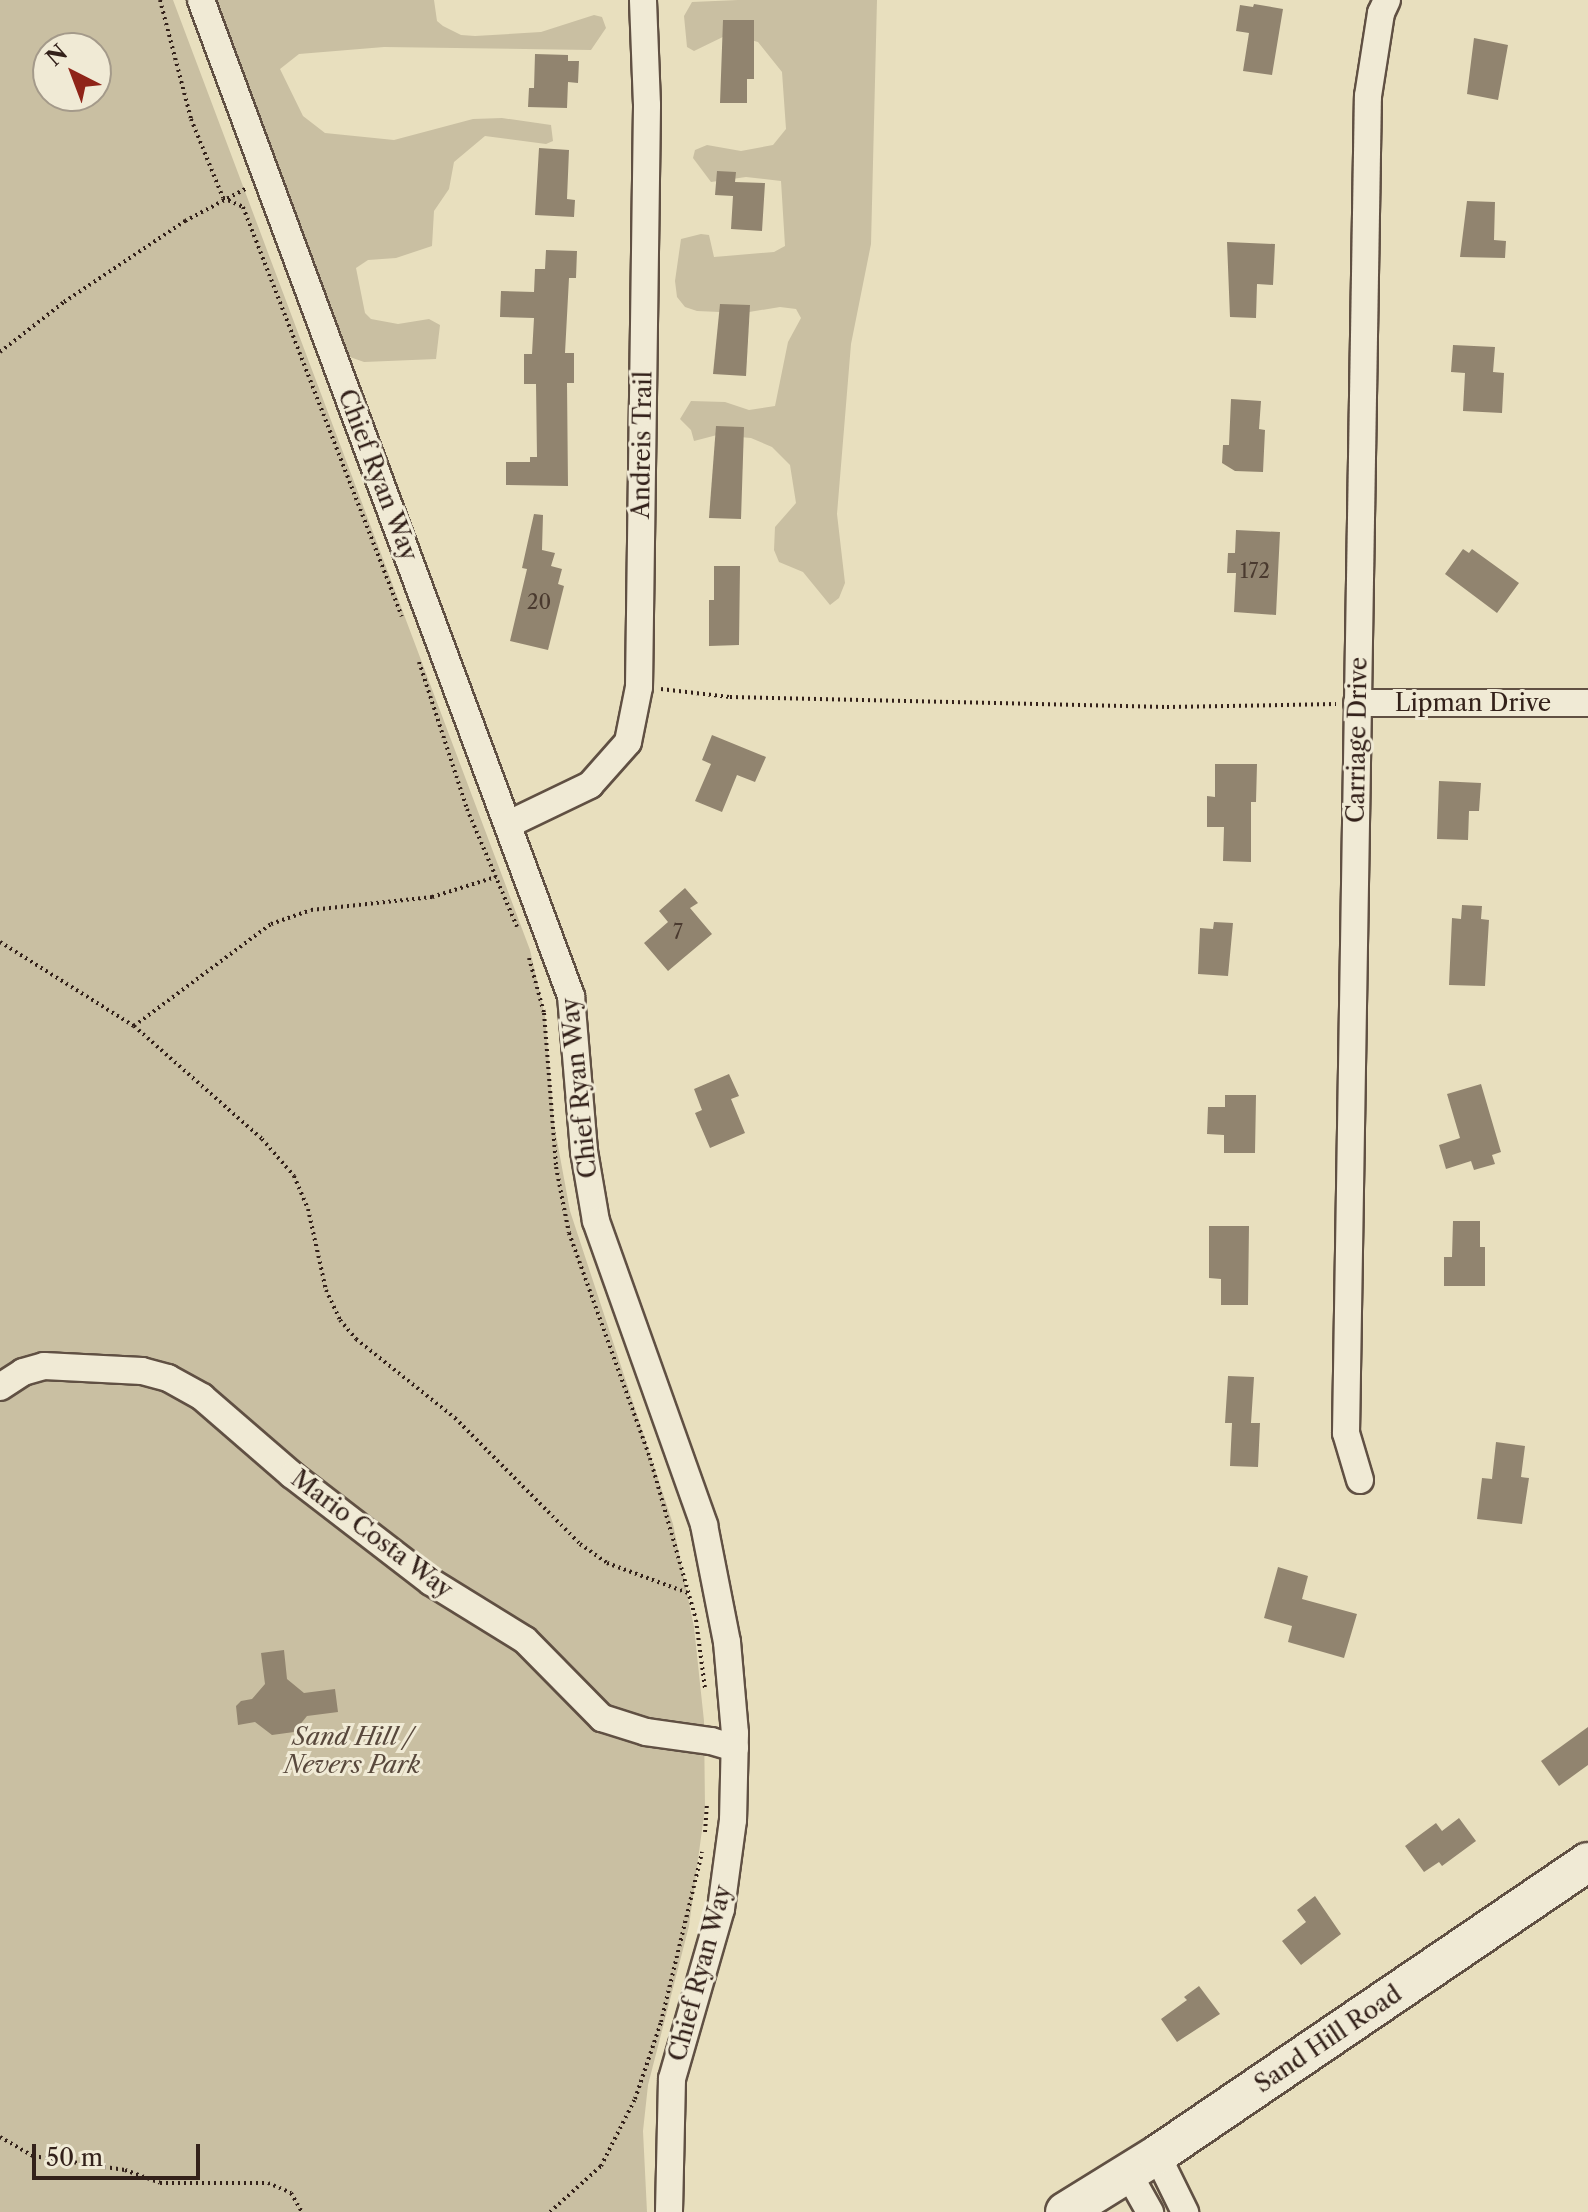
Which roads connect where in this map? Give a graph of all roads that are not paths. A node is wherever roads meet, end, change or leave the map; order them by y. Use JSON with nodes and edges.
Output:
{"nodes":[{"id":1,"x":201,"y":0,"type":"edge"},
{"id":2,"x":643,"y":0,"type":"edge"},
{"id":3,"x":1387,"y":0,"type":"edge"},
{"id":4,"x":1357,"y":703,"type":"junction"},
{"id":5,"x":1588,"y":703,"type":"edge"},
{"id":6,"x":509,"y":824,"type":"junction"},
{"id":7,"x":0,"y":1387,"type":"edge"},
{"id":8,"x":1360,"y":1480,"type":"dead end"},
{"id":9,"x":735,"y":1748,"type":"junction"},
{"id":10,"x":1588,"y":1862,"type":"edge"},
{"id":11,"x":1142,"y":2164,"type":"junction"},
{"id":12,"x":669,"y":2212,"type":"edge"},
{"id":13,"x":1065,"y":2212,"type":"edge"},
{"id":14,"x":1150,"y":2212,"type":"edge"},
{"id":15,"x":1185,"y":2212,"type":"edge"}],
"edges":[{"from":1,"to":6,"type":"street","name":"Chief Ryan Way"},
{"from":2,"to":6,"type":"street","name":"Andreis Trail"},
{"from":3,"to":4,"type":"street","name":"Carriage Drive"},
{"from":4,"to":5,"type":"street","name":"Lipman Drive"},
{"from":4,"to":8,"type":"street","name":"Carriage Drive"},
{"from":6,"to":9,"type":"street","name":"Chief Ryan Way"},
{"from":7,"to":9,"type":"street","name":"Mario Costa Way"},
{"from":9,"to":12,"type":"street","name":"Chief Ryan Way"},
{"from":10,"to":11,"type":"street","name":"Sand Hill Road"},
{"from":11,"to":13,"type":"street","name":"Sand Hill Road"},
{"from":11,"to":14,"type":"street"},
{"from":11,"to":15,"type":"street"}]}
